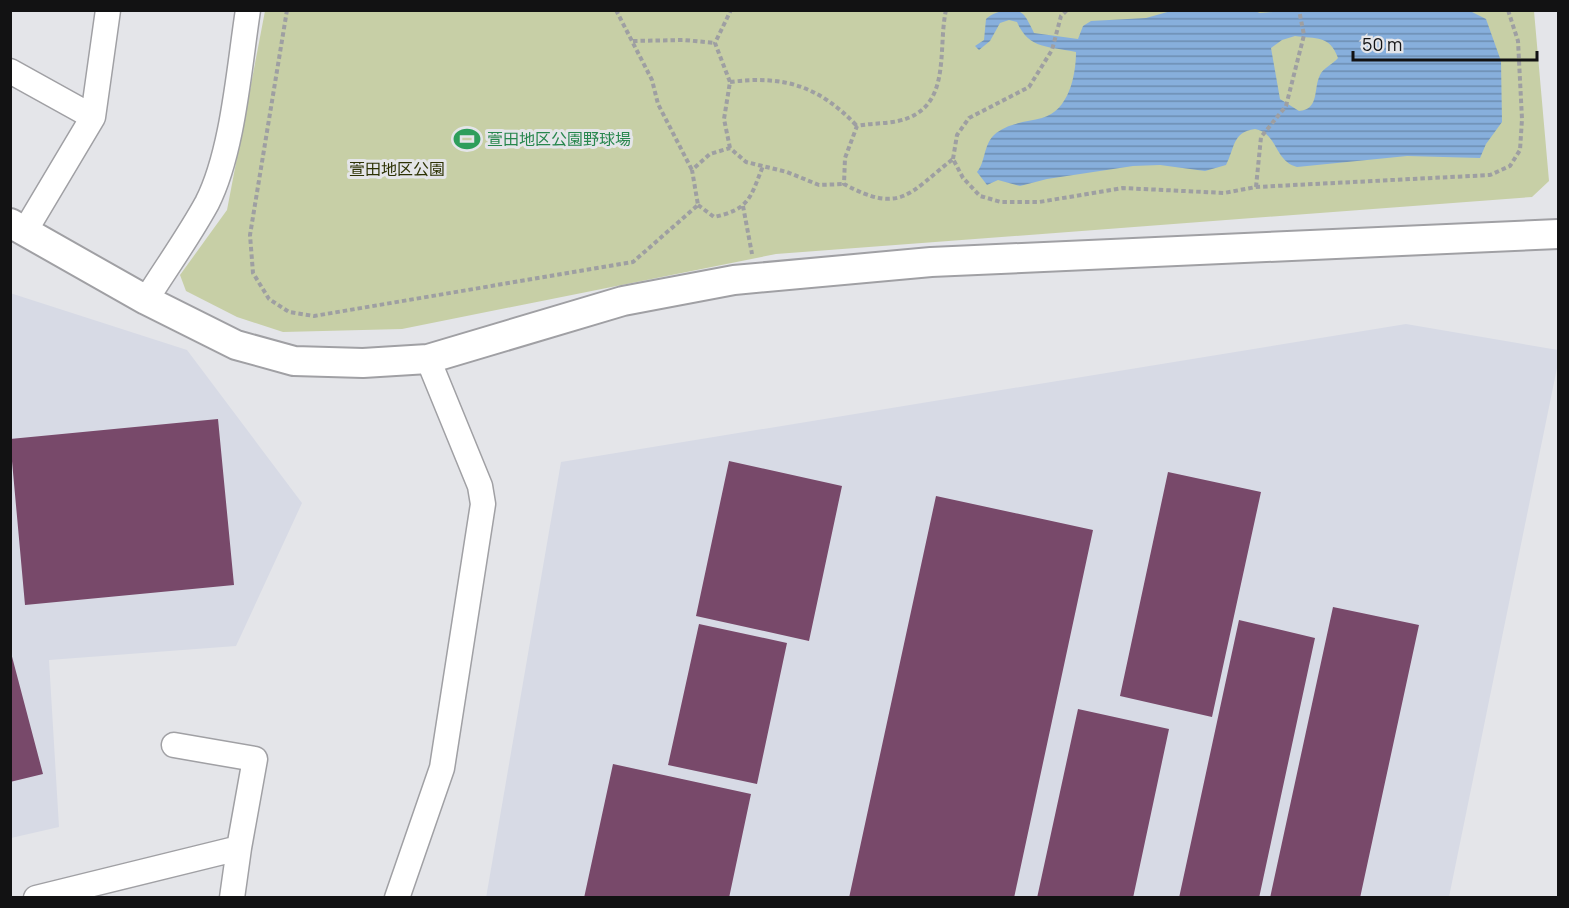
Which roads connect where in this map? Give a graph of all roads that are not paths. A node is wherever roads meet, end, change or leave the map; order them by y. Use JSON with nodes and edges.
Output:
{"nodes":[{"id":1,"x":108,"y":10,"type":"edge"},
{"id":2,"x":248,"y":10,"type":"edge"},
{"id":3,"x":10,"y":71,"type":"edge"},
{"id":4,"x":93,"y":117,"type":"junction"},
{"id":5,"x":18,"y":227,"type":"edge"},
{"id":6,"x":1558,"y":234,"type":"edge"},
{"id":7,"x":146,"y":300,"type":"junction"},
{"id":8,"x":428,"y":358,"type":"junction"},
{"id":9,"x":174,"y":745,"type":"dead end"},
{"id":10,"x":239,"y":848,"type":"junction"},
{"id":11,"x":36,"y":897,"type":"edge"},
{"id":12,"x":232,"y":897,"type":"edge"},
{"id":13,"x":397,"y":897,"type":"edge"}],
"edges":[{"from":1,"to":4,"type":"street"},
{"from":2,"to":7,"type":"street"},
{"from":3,"to":4,"type":"street"},
{"from":4,"to":5,"type":"street"},
{"from":5,"to":7,"type":"street"},
{"from":6,"to":8,"type":"street"},
{"from":7,"to":8,"type":"street"},
{"from":8,"to":13,"type":"street"},
{"from":9,"to":10,"type":"street"},
{"from":10,"to":11,"type":"street"},
{"from":10,"to":12,"type":"street"}]}
